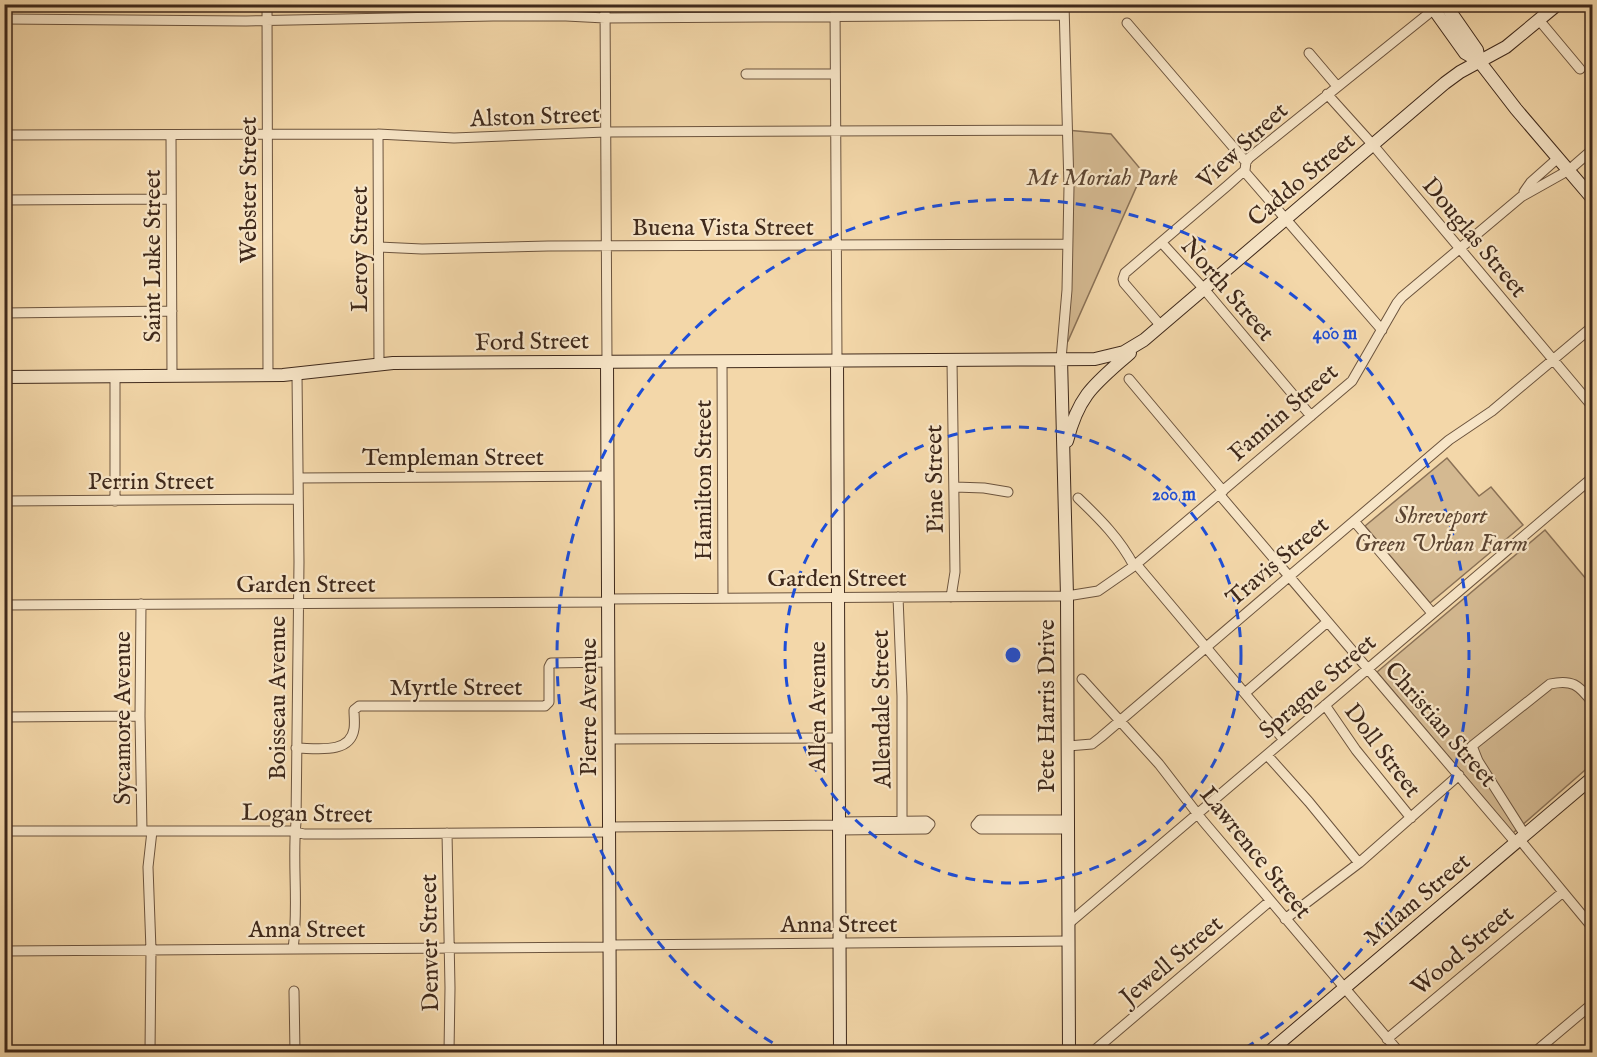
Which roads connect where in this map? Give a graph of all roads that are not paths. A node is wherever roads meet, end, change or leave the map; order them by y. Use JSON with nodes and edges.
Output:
{"nodes":[{"id":1,"x":267,"y":4,"type":"edge"},
{"id":2,"x":493,"y":4,"type":"edge"},
{"id":3,"x":605,"y":4,"type":"edge"},
{"id":4,"x":835,"y":4,"type":"edge"},
{"id":5,"x":1558,"y":4,"type":"edge"},
{"id":6,"x":1437,"y":6,"type":"edge"},
{"id":7,"x":1064,"y":10,"type":"edge"},
{"id":8,"x":493,"y":16,"type":"junction"},
{"id":9,"x":835,"y":16,"type":"junction"},
{"id":10,"x":605,"y":18,"type":"junction"},
{"id":11,"x":4,"y":19,"type":"edge"},
{"id":12,"x":267,"y":20,"type":"junction"},
{"id":13,"x":1539,"y":21,"type":"junction"},
{"id":14,"x":1127,"y":23,"type":"dead end"},
{"id":15,"x":1309,"y":53,"type":"dead end"},
{"id":16,"x":1479,"y":61,"type":"junction"},
{"id":17,"x":1580,"y":69,"type":"dead end"},
{"id":18,"x":746,"y":74,"type":"dead end"},
{"id":19,"x":835,"y":74,"type":"junction"},
{"id":20,"x":1337,"y":86,"type":"junction"},
{"id":21,"x":1327,"y":94,"type":"junction"},
{"id":22,"x":835,"y":130,"type":"junction"},
{"id":23,"x":1066,"y":130,"type":"junction"},
{"id":24,"x":606,"y":132,"type":"junction"},
{"id":25,"x":267,"y":134,"type":"junction"},
{"id":26,"x":378,"y":134,"type":"junction"},
{"id":27,"x":4,"y":135,"type":"edge"},
{"id":28,"x":171,"y":135,"type":"junction"},
{"id":29,"x":1373,"y":145,"type":"junction"},
{"id":30,"x":1593,"y":150,"type":"edge"},
{"id":31,"x":1558,"y":158,"type":"junction"},
{"id":32,"x":1245,"y":166,"type":"junction"},
{"id":33,"x":1569,"y":170,"type":"junction"},
{"id":34,"x":1521,"y":197,"type":"junction"},
{"id":35,"x":1593,"y":198,"type":"edge"},
{"id":36,"x":4,"y":200,"type":"edge"},
{"id":37,"x":171,"y":200,"type":"junction"},
{"id":38,"x":1287,"y":219,"type":"junction"},
{"id":39,"x":1162,"y":243,"type":"junction"},
{"id":40,"x":1067,"y":244,"type":"junction"},
{"id":41,"x":836,"y":245,"type":"junction"},
{"id":42,"x":379,"y":247,"type":"junction"},
{"id":43,"x":606,"y":247,"type":"junction"},
{"id":44,"x":1460,"y":248,"type":"junction"},
{"id":45,"x":1204,"y":289,"type":"junction"},
{"id":46,"x":172,"y":311,"type":"junction"},
{"id":47,"x":4,"y":313,"type":"edge"},
{"id":48,"x":1161,"y":326,"type":"junction"},
{"id":49,"x":1593,"y":327,"type":"edge"},
{"id":50,"x":1382,"y":330,"type":"junction"},
{"id":51,"x":1144,"y":340,"type":"junction"},
{"id":52,"x":1061,"y":359,"type":"junction"},
{"id":53,"x":1554,"y":359,"type":"junction"},
{"id":54,"x":607,"y":361,"type":"junction"},
{"id":55,"x":837,"y":361,"type":"junction"},
{"id":56,"x":952,"y":361,"type":"junction"},
{"id":57,"x":722,"y":362,"type":"junction"},
{"id":58,"x":379,"y":364,"type":"junction"},
{"id":59,"x":297,"y":375,"type":"junction"},
{"id":60,"x":172,"y":376,"type":"junction"},
{"id":61,"x":268,"y":376,"type":"junction"},
{"id":62,"x":4,"y":377,"type":"edge"},
{"id":63,"x":115,"y":377,"type":"junction"},
{"id":64,"x":1129,"y":379,"type":"dead end"},
{"id":65,"x":1593,"y":406,"type":"edge"},
{"id":66,"x":1311,"y":416,"type":"junction"},
{"id":67,"x":1063,"y":457,"type":"junction"},
{"id":68,"x":608,"y":476,"type":"junction"},
{"id":69,"x":298,"y":478,"type":"junction"},
{"id":70,"x":1593,"y":478,"type":"edge"},
{"id":71,"x":955,"y":488,"type":"junction"},
{"id":72,"x":1008,"y":492,"type":"dead end"},
{"id":73,"x":1221,"y":492,"type":"junction"},
{"id":74,"x":1078,"y":498,"type":"dead end"},
{"id":75,"x":298,"y":499,"type":"junction"},
{"id":76,"x":4,"y":501,"type":"edge"},
{"id":77,"x":115,"y":501,"type":"junction"},
{"id":78,"x":1354,"y":521,"type":"junction"},
{"id":79,"x":1135,"y":565,"type":"junction"},
{"id":80,"x":1289,"y":576,"type":"junction"},
{"id":81,"x":1066,"y":596,"type":"junction"},
{"id":82,"x":898,"y":597,"type":"junction"},
{"id":83,"x":951,"y":597,"type":"junction"},
{"id":84,"x":723,"y":598,"type":"junction"},
{"id":85,"x":838,"y":598,"type":"junction"},
{"id":86,"x":609,"y":600,"type":"junction"},
{"id":87,"x":141,"y":604,"type":"junction"},
{"id":88,"x":297,"y":604,"type":"junction"},
{"id":89,"x":4,"y":605,"type":"edge"},
{"id":90,"x":1432,"y":613,"type":"junction"},
{"id":91,"x":1326,"y":622,"type":"junction"},
{"id":92,"x":1205,"y":647,"type":"junction"},
{"id":93,"x":609,"y":662,"type":"junction"},
{"id":94,"x":1367,"y":668,"type":"junction"},
{"id":95,"x":1082,"y":679,"type":"dead end"},
{"id":96,"x":1245,"y":693,"type":"junction"},
{"id":97,"x":1593,"y":702,"type":"edge"},
{"id":98,"x":1325,"y":705,"type":"junction"},
{"id":99,"x":140,"y":716,"type":"junction"},
{"id":100,"x":4,"y":717,"type":"edge"},
{"id":101,"x":1119,"y":720,"type":"junction"},
{"id":102,"x":838,"y":738,"type":"junction"},
{"id":103,"x":609,"y":739,"type":"junction"},
{"id":104,"x":1284,"y":740,"type":"junction"},
{"id":105,"x":1068,"y":746,"type":"junction"},
{"id":106,"x":296,"y":748,"type":"junction"},
{"id":107,"x":1267,"y":755,"type":"junction"},
{"id":108,"x":1459,"y":776,"type":"junction"},
{"id":109,"x":1593,"y":778,"type":"edge"},
{"id":110,"x":1197,"y":813,"type":"junction"},
{"id":111,"x":1411,"y":818,"type":"junction"},
{"id":112,"x":902,"y":821,"type":"junction"},
{"id":113,"x":1068,"y":824,"type":"junction"},
{"id":114,"x":839,"y":826,"type":"junction"},
{"id":115,"x":609,"y":830,"type":"junction"},
{"id":116,"x":4,"y":831,"type":"edge"},
{"id":117,"x":147,"y":831,"type":"junction"},
{"id":118,"x":295,"y":832,"type":"junction"},
{"id":119,"x":447,"y":833,"type":"junction"},
{"id":120,"x":1520,"y":840,"type":"junction"},
{"id":121,"x":1359,"y":863,"type":"junction"},
{"id":122,"x":1563,"y":892,"type":"junction"},
{"id":123,"x":1270,"y":901,"type":"junction"},
{"id":124,"x":1285,"y":919,"type":"junction"},
{"id":125,"x":1068,"y":924,"type":"junction"},
{"id":126,"x":1593,"y":927,"type":"edge"},
{"id":127,"x":1068,"y":941,"type":"junction"},
{"id":128,"x":839,"y":943,"type":"junction"},
{"id":129,"x":610,"y":946,"type":"junction"},
{"id":130,"x":448,"y":948,"type":"junction"},
{"id":131,"x":293,"y":949,"type":"junction"},
{"id":132,"x":151,"y":950,"type":"junction"},
{"id":133,"x":4,"y":951,"type":"edge"},
{"id":134,"x":1345,"y":989,"type":"junction"},
{"id":135,"x":294,"y":991,"type":"dead end"},
{"id":136,"x":1593,"y":1004,"type":"edge"},
{"id":137,"x":1387,"y":1039,"type":"junction"},
{"id":138,"x":1095,"y":1051,"type":"edge"},
{"id":139,"x":150,"y":1053,"type":"edge"},
{"id":140,"x":295,"y":1053,"type":"edge"},
{"id":141,"x":449,"y":1053,"type":"edge"},
{"id":142,"x":610,"y":1053,"type":"edge"},
{"id":143,"x":840,"y":1053,"type":"edge"},
{"id":144,"x":1069,"y":1053,"type":"edge"},
{"id":145,"x":1269,"y":1053,"type":"edge"},
{"id":146,"x":1399,"y":1053,"type":"edge"},
{"id":147,"x":1535,"y":1053,"type":"edge"}],
"edges":[{"from":1,"to":12,"type":"street","name":"Webster Street"},
{"from":2,"to":8,"type":"street"},
{"from":3,"to":10,"type":"street"},
{"from":4,"to":9,"type":"street"},
{"from":5,"to":13,"type":"main road","name":"Caddo Street"},
{"from":6,"to":16,"type":"main road"},
{"from":6,"to":20,"type":"street","name":"View Street"},
{"from":7,"to":9,"type":"street"},
{"from":7,"to":23,"type":"street"},
{"from":8,"to":10,"type":"street"},
{"from":8,"to":12,"type":"street"},
{"from":9,"to":10,"type":"street"},
{"from":9,"to":19,"type":"street"},
{"from":10,"to":24,"type":"street"},
{"from":11,"to":12,"type":"street"},
{"from":12,"to":25,"type":"street","name":"Webster Street"},
{"from":13,"to":16,"type":"main road","name":"Caddo Street"},
{"from":13,"to":17,"type":"street"},
{"from":14,"to":32,"type":"street"},
{"from":15,"to":20,"type":"street"},
{"from":16,"to":29,"type":"main road","name":"Caddo Street"},
{"from":16,"to":31,"type":"main road"},
{"from":18,"to":19,"type":"street"},
{"from":19,"to":22,"type":"street"},
{"from":20,"to":21,"type":"street","name":"View Street"},
{"from":21,"to":29,"type":"street","name":"Douglas Street"},
{"from":21,"to":32,"type":"street","name":"View Street"},
{"from":22,"to":23,"type":"street","name":"Alston Street"},
{"from":22,"to":24,"type":"street","name":"Alston Street"},
{"from":22,"to":41,"type":"street"},
{"from":23,"to":40,"type":"street"},
{"from":24,"to":26,"type":"street","name":"Alston Street"},
{"from":24,"to":43,"type":"street"},
{"from":25,"to":26,"type":"street","name":"Alston Street"},
{"from":25,"to":28,"type":"street","name":"Alston Street"},
{"from":25,"to":61,"type":"street","name":"Webster Street"},
{"from":26,"to":42,"type":"street","name":"Leroy Street"},
{"from":27,"to":28,"type":"street","name":"Alston Street"},
{"from":28,"to":37,"type":"street","name":"Saint Luke Street"},
{"from":29,"to":38,"type":"main road","name":"Caddo Street"},
{"from":29,"to":44,"type":"street","name":"Douglas Street"},
{"from":30,"to":33,"type":"street","name":"Fannin Street"},
{"from":31,"to":33,"type":"main road"},
{"from":31,"to":34,"type":"street","name":"Fannin Street"},
{"from":32,"to":38,"type":"street"},
{"from":32,"to":39,"type":"street","name":"View Street"},
{"from":33,"to":34,"type":"street","name":"Fannin Street"},
{"from":33,"to":35,"type":"main road"},
{"from":34,"to":44,"type":"street","name":"Fannin Street"},
{"from":36,"to":37,"type":"street"},
{"from":37,"to":46,"type":"street","name":"Saint Luke Street"},
{"from":38,"to":45,"type":"main road","name":"Caddo Street"},
{"from":38,"to":50,"type":"street"},
{"from":39,"to":45,"type":"street","name":"North Street"},
{"from":39,"to":48,"type":"street","name":"View Street"},
{"from":40,"to":41,"type":"street","name":"Buena Vista Street"},
{"from":40,"to":52,"type":"street"},
{"from":41,"to":43,"type":"street","name":"Buena Vista Street"},
{"from":41,"to":55,"type":"street"},
{"from":42,"to":43,"type":"street","name":"Buena Vista Street"},
{"from":42,"to":58,"type":"street","name":"Leroy Street"},
{"from":43,"to":54,"type":"street"},
{"from":44,"to":50,"type":"street","name":"Fannin Street"},
{"from":44,"to":53,"type":"street","name":"Douglas Street"},
{"from":45,"to":48,"type":"main road","name":"Caddo Street"},
{"from":45,"to":66,"type":"street","name":"North Street"},
{"from":46,"to":47,"type":"street"},
{"from":46,"to":60,"type":"street","name":"Saint Luke Street"},
{"from":48,"to":51,"type":"main road","name":"Caddo Street"},
{"from":49,"to":53,"type":"street","name":"Travis Street"},
{"from":50,"to":66,"type":"street","name":"Fannin Street"},
{"from":51,"to":52,"type":"main road","name":"Caddo Street"},
{"from":51,"to":67,"type":"main road"},
{"from":52,"to":56,"type":"main road","name":"Ford Street"},
{"from":52,"to":67,"type":"main road","name":"Pete Harris Drive"},
{"from":53,"to":65,"type":"street","name":"Douglas Street"},
{"from":53,"to":78,"type":"street","name":"Travis Street"},
{"from":54,"to":57,"type":"main road","name":"Ford Street"},
{"from":54,"to":58,"type":"main road","name":"Ford Street"},
{"from":54,"to":68,"type":"main road","name":"Pierre Avenue"},
{"from":55,"to":56,"type":"main road","name":"Ford Street"},
{"from":55,"to":57,"type":"main road","name":"Ford Street"},
{"from":55,"to":85,"type":"main road","name":"Allen Avenue"},
{"from":56,"to":71,"type":"street","name":"Pine Street"},
{"from":57,"to":84,"type":"street","name":"Hamilton Street"},
{"from":58,"to":59,"type":"main road","name":"Ford Street"},
{"from":59,"to":61,"type":"main road","name":"Ford Street"},
{"from":59,"to":69,"type":"street","name":"Boisseau Avenue"},
{"from":60,"to":61,"type":"main road","name":"Ford Street"},
{"from":60,"to":63,"type":"main road","name":"Ford Street"},
{"from":62,"to":63,"type":"main road","name":"Ford Street"},
{"from":63,"to":77,"type":"street"},
{"from":64,"to":73,"type":"street","name":"Christian Street"},
{"from":66,"to":73,"type":"street","name":"Fannin Street"},
{"from":67,"to":81,"type":"main road","name":"Pete Harris Drive"},
{"from":68,"to":69,"type":"street","name":"Templeman Street"},
{"from":68,"to":86,"type":"main road","name":"Pierre Avenue"},
{"from":69,"to":75,"type":"street","name":"Boisseau Avenue"},
{"from":70,"to":90,"type":"street","name":"Sprague Street"},
{"from":71,"to":72,"type":"street"},
{"from":71,"to":83,"type":"street","name":"Pine Street"},
{"from":73,"to":79,"type":"street","name":"Fannin Street"},
{"from":73,"to":80,"type":"street","name":"Christian Street"},
{"from":74,"to":79,"type":"street"},
{"from":75,"to":77,"type":"street","name":"Perrin Street"},
{"from":75,"to":88,"type":"street","name":"Boisseau Avenue"},
{"from":76,"to":77,"type":"street","name":"Perrin Street"},
{"from":78,"to":80,"type":"street","name":"Travis Street"},
{"from":78,"to":90,"type":"street"},
{"from":79,"to":81,"type":"street","name":"Fannin Street"},
{"from":79,"to":92,"type":"street"},
{"from":80,"to":91,"type":"street","name":"Christian Street"},
{"from":80,"to":92,"type":"street","name":"Travis Street"},
{"from":81,"to":83,"type":"street","name":"Garden Street"},
{"from":81,"to":105,"type":"main road","name":"Pete Harris Drive"},
{"from":82,"to":83,"type":"street","name":"Garden Street"},
{"from":82,"to":85,"type":"street","name":"Garden Street"},
{"from":82,"to":112,"type":"street","name":"Allendale Street"},
{"from":84,"to":85,"type":"street","name":"Garden Street"},
{"from":84,"to":86,"type":"street","name":"Garden Street"},
{"from":85,"to":102,"type":"main road","name":"Allen Avenue"},
{"from":86,"to":88,"type":"street","name":"Garden Street"},
{"from":86,"to":93,"type":"main road","name":"Pierre Avenue"},
{"from":87,"to":88,"type":"street","name":"Garden Street"},
{"from":87,"to":89,"type":"street","name":"Garden Street"},
{"from":87,"to":99,"type":"street","name":"Sycamore Avenue"},
{"from":88,"to":106,"type":"street","name":"Boisseau Avenue"},
{"from":90,"to":94,"type":"street","name":"Sprague Street"},
{"from":91,"to":94,"type":"street","name":"Christian Street"},
{"from":91,"to":96,"type":"street"},
{"from":92,"to":96,"type":"street"},
{"from":92,"to":101,"type":"street","name":"Travis Street"},
{"from":93,"to":103,"type":"main road","name":"Pierre Avenue"},
{"from":93,"to":106,"type":"street","name":"Myrtle Street"},
{"from":94,"to":98,"type":"street","name":"Sprague Street"},
{"from":94,"to":108,"type":"street","name":"Christian Street"},
{"from":95,"to":101,"type":"street","name":"Lawrence Street"},
{"from":96,"to":104,"type":"street"},
{"from":97,"to":120,"type":"street"},
{"from":98,"to":104,"type":"street","name":"Sprague Street"},
{"from":98,"to":111,"type":"street","name":"Doll Street"},
{"from":99,"to":100,"type":"street"},
{"from":99,"to":117,"type":"street","name":"Sycamore Avenue"},
{"from":101,"to":105,"type":"street","name":"Travis Street"},
{"from":101,"to":110,"type":"street","name":"Lawrence Street"},
{"from":102,"to":103,"type":"street"},
{"from":102,"to":114,"type":"main road","name":"Allen Avenue"},
{"from":103,"to":115,"type":"main road","name":"Pierre Avenue"},
{"from":104,"to":107,"type":"street","name":"Sprague Street"},
{"from":105,"to":113,"type":"main road","name":"Pete Harris Drive"},
{"from":106,"to":118,"type":"street","name":"Boisseau Avenue"},
{"from":107,"to":110,"type":"street","name":"Sprague Street"},
{"from":107,"to":121,"type":"street"},
{"from":108,"to":111,"type":"street"},
{"from":108,"to":120,"type":"street","name":"Christian Street"},
{"from":109,"to":120,"type":"main road","name":"Milam Street"},
{"from":110,"to":123,"type":"street","name":"Lawrence Street"},
{"from":110,"to":125,"type":"street","name":"Sprague Street"},
{"from":111,"to":121,"type":"street"},
{"from":112,"to":114,"type":"street","name":"Logan Street"},
{"from":112,"to":114,"type":"street","name":"Logan Street"},
{"from":113,"to":113,"type":"street"},
{"from":113,"to":125,"type":"main road","name":"Pete Harris Drive"},
{"from":114,"to":115,"type":"street","name":"Logan Street"},
{"from":114,"to":128,"type":"main road","name":"Allen Avenue"},
{"from":115,"to":119,"type":"street","name":"Logan Street"},
{"from":115,"to":129,"type":"main road","name":"Pierre Avenue"},
{"from":116,"to":117,"type":"street","name":"Logan Street"},
{"from":117,"to":118,"type":"street","name":"Logan Street"},
{"from":117,"to":132,"type":"street","name":"Sycamore Avenue"},
{"from":118,"to":119,"type":"street","name":"Logan Street"},
{"from":118,"to":131,"type":"street","name":"Boisseau Avenue"},
{"from":119,"to":130,"type":"street","name":"Denver Street"},
{"from":120,"to":122,"type":"street"},
{"from":120,"to":134,"type":"main road","name":"Milam Street"},
{"from":121,"to":124,"type":"street"},
{"from":122,"to":126,"type":"street"},
{"from":122,"to":137,"type":"street","name":"Wood Street"},
{"from":123,"to":124,"type":"street","name":"Lawrence Street"},
{"from":123,"to":138,"type":"street","name":"Jewell Street"},
{"from":124,"to":134,"type":"street","name":"Lawrence Street"},
{"from":125,"to":127,"type":"main road","name":"Pete Harris Drive"},
{"from":127,"to":128,"type":"street","name":"Anna Street"},
{"from":127,"to":144,"type":"main road","name":"Pete Harris Drive"},
{"from":128,"to":129,"type":"street","name":"Anna Street"},
{"from":128,"to":143,"type":"main road","name":"Allen Avenue"},
{"from":129,"to":130,"type":"street","name":"Anna Street"},
{"from":129,"to":142,"type":"main road","name":"Pierre Avenue"},
{"from":130,"to":131,"type":"street","name":"Anna Street"},
{"from":130,"to":141,"type":"street","name":"Denver Street"},
{"from":131,"to":132,"type":"street","name":"Anna Street"},
{"from":132,"to":133,"type":"street","name":"Anna Street"},
{"from":132,"to":139,"type":"street","name":"Sycamore Avenue"},
{"from":134,"to":137,"type":"street","name":"Lawrence Street"},
{"from":134,"to":145,"type":"main road","name":"Milam Street"},
{"from":135,"to":140,"type":"street"},
{"from":136,"to":147,"type":"street"},
{"from":137,"to":146,"type":"street","name":"Lawrence Street"}]}
